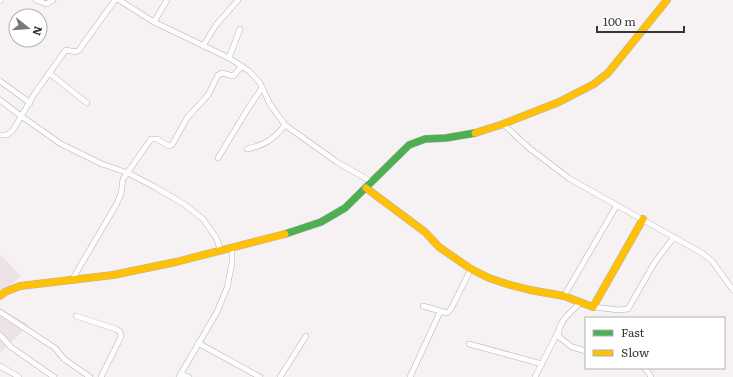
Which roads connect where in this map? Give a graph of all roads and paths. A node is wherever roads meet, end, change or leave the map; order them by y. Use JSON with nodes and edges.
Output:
{"nodes":[{"id":1,"x":36,"y":0,"type":"edge"},
{"id":2,"x":53,"y":0,"type":"edge"},
{"id":3,"x":115,"y":0,"type":"edge"},
{"id":4,"x":119,"y":0,"type":"edge"},
{"id":5,"x":167,"y":0,"type":"edge"},
{"id":6,"x":238,"y":0,"type":"edge"},
{"id":7,"x":667,"y":0,"type":"edge"},
{"id":8,"x":154,"y":22,"type":"junction"},
{"id":9,"x":240,"y":29,"type":"dead end"},
{"id":10,"x":203,"y":46,"type":"junction"},
{"id":11,"x":229,"y":58,"type":"junction"},
{"id":12,"x":242,"y":66,"type":"junction"},
{"id":13,"x":50,"y":73,"type":"junction"},
{"id":14,"x":0,"y":81,"type":"edge"},
{"id":15,"x":262,"y":88,"type":"junction"},
{"id":16,"x":0,"y":100,"type":"edge"},
{"id":17,"x":30,"y":103,"type":"junction"},
{"id":18,"x":87,"y":103,"type":"dead end"},
{"id":19,"x":21,"y":116,"type":"junction"},
{"id":20,"x":503,"y":124,"type":"junction"},
{"id":21,"x":285,"y":126,"type":"junction"},
{"id":22,"x":0,"y":136,"type":"edge"},
{"id":23,"x":247,"y":149,"type":"dead end"},
{"id":24,"x":218,"y":158,"type":"dead end"},
{"id":25,"x":128,"y":173,"type":"junction"},
{"id":26,"x":372,"y":182,"type":"junction"},
{"id":27,"x":366,"y":188,"type":"junction"},
{"id":28,"x":617,"y":205,"type":"junction"},
{"id":29,"x":642,"y":219,"type":"junction"},
{"id":30,"x":674,"y":237,"type":"junction"},
{"id":31,"x":232,"y":247,"type":"junction"},
{"id":32,"x":220,"y":250,"type":"junction"},
{"id":33,"x":471,"y":269,"type":"junction"},
{"id":34,"x":72,"y":280,"type":"junction"},
{"id":35,"x":733,"y":290,"type":"edge"},
{"id":36,"x":0,"y":296,"type":"edge"},
{"id":37,"x":564,"y":296,"type":"junction"},
{"id":38,"x":580,"y":303,"type":"junction"},
{"id":39,"x":423,"y":306,"type":"dead end"},
{"id":40,"x":593,"y":307,"type":"junction"},
{"id":41,"x":0,"y":312,"type":"edge"},
{"id":42,"x":440,"y":312,"type":"junction"},
{"id":43,"x":76,"y":316,"type":"dead end"},
{"id":44,"x":558,"y":331,"type":"junction"},
{"id":45,"x":0,"y":335,"type":"edge"},
{"id":46,"x":306,"y":336,"type":"dead end"},
{"id":47,"x":198,"y":343,"type":"junction"},
{"id":48,"x":469,"y":344,"type":"dead end"},
{"id":49,"x":585,"y":351,"type":"edge"},
{"id":50,"x":542,"y":364,"type":"junction"},
{"id":51,"x":0,"y":365,"type":"edge"},
{"id":52,"x":645,"y":369,"type":"edge"},
{"id":53,"x":180,"y":375,"type":"edge"},
{"id":54,"x":19,"y":377,"type":"edge"},
{"id":55,"x":54,"y":377,"type":"edge"},
{"id":56,"x":90,"y":377,"type":"edge"},
{"id":57,"x":101,"y":377,"type":"edge"},
{"id":58,"x":189,"y":377,"type":"edge"},
{"id":59,"x":260,"y":377,"type":"edge"},
{"id":60,"x":280,"y":377,"type":"edge"},
{"id":61,"x":410,"y":377,"type":"edge"},
{"id":62,"x":535,"y":377,"type":"edge"},
{"id":63,"x":651,"y":377,"type":"edge"}],
"edges":[{"from":1,"to":2,"type":"street"},
{"from":3,"to":13,"type":"street"},
{"from":4,"to":8,"type":"street"},
{"from":5,"to":8,"type":"street"},
{"from":6,"to":10,"type":"street"},
{"from":7,"to":20,"type":"street"},
{"from":8,"to":10,"type":"street"},
{"from":9,"to":11,"type":"street"},
{"from":10,"to":11,"type":"street"},
{"from":11,"to":12,"type":"street"},
{"from":12,"to":15,"type":"street"},
{"from":12,"to":25,"type":"street"},
{"from":13,"to":17,"type":"street"},
{"from":13,"to":18,"type":"street"},
{"from":14,"to":17,"type":"street"},
{"from":15,"to":21,"type":"street"},
{"from":15,"to":24,"type":"street"},
{"from":16,"to":19,"type":"street"},
{"from":17,"to":19,"type":"street"},
{"from":19,"to":22,"type":"street"},
{"from":19,"to":25,"type":"street"},
{"from":20,"to":26,"type":"street"},
{"from":20,"to":28,"type":"street"},
{"from":21,"to":23,"type":"street"},
{"from":21,"to":26,"type":"street"},
{"from":25,"to":32,"type":"street"},
{"from":25,"to":34,"type":"street"},
{"from":26,"to":27,"type":"street"},
{"from":27,"to":31,"type":"street"},
{"from":27,"to":33,"type":"street"},
{"from":28,"to":29,"type":"street"},
{"from":28,"to":37,"type":"street"},
{"from":29,"to":30,"type":"street"},
{"from":29,"to":40,"type":"street"},
{"from":30,"to":35,"type":"street"},
{"from":30,"to":40,"type":"street"},
{"from":31,"to":32,"type":"street"},
{"from":31,"to":47,"type":"street"},
{"from":32,"to":34,"type":"street"},
{"from":33,"to":37,"type":"street"},
{"from":33,"to":42,"type":"street"},
{"from":34,"to":36,"type":"street"},
{"from":37,"to":38,"type":"street"},
{"from":38,"to":40,"type":"street"},
{"from":38,"to":44,"type":"street"},
{"from":39,"to":42,"type":"street"},
{"from":41,"to":56,"type":"street"},
{"from":42,"to":61,"type":"street"},
{"from":43,"to":57,"type":"street"},
{"from":44,"to":49,"type":"street"},
{"from":44,"to":50,"type":"street"},
{"from":45,"to":55,"type":"street"},
{"from":46,"to":60,"type":"street"},
{"from":47,"to":53,"type":"street"},
{"from":47,"to":59,"type":"street"},
{"from":48,"to":50,"type":"street"},
{"from":50,"to":62,"type":"street"},
{"from":51,"to":54,"type":"street"},
{"from":52,"to":63,"type":"street"},
{"from":53,"to":58,"type":"street"}]}
